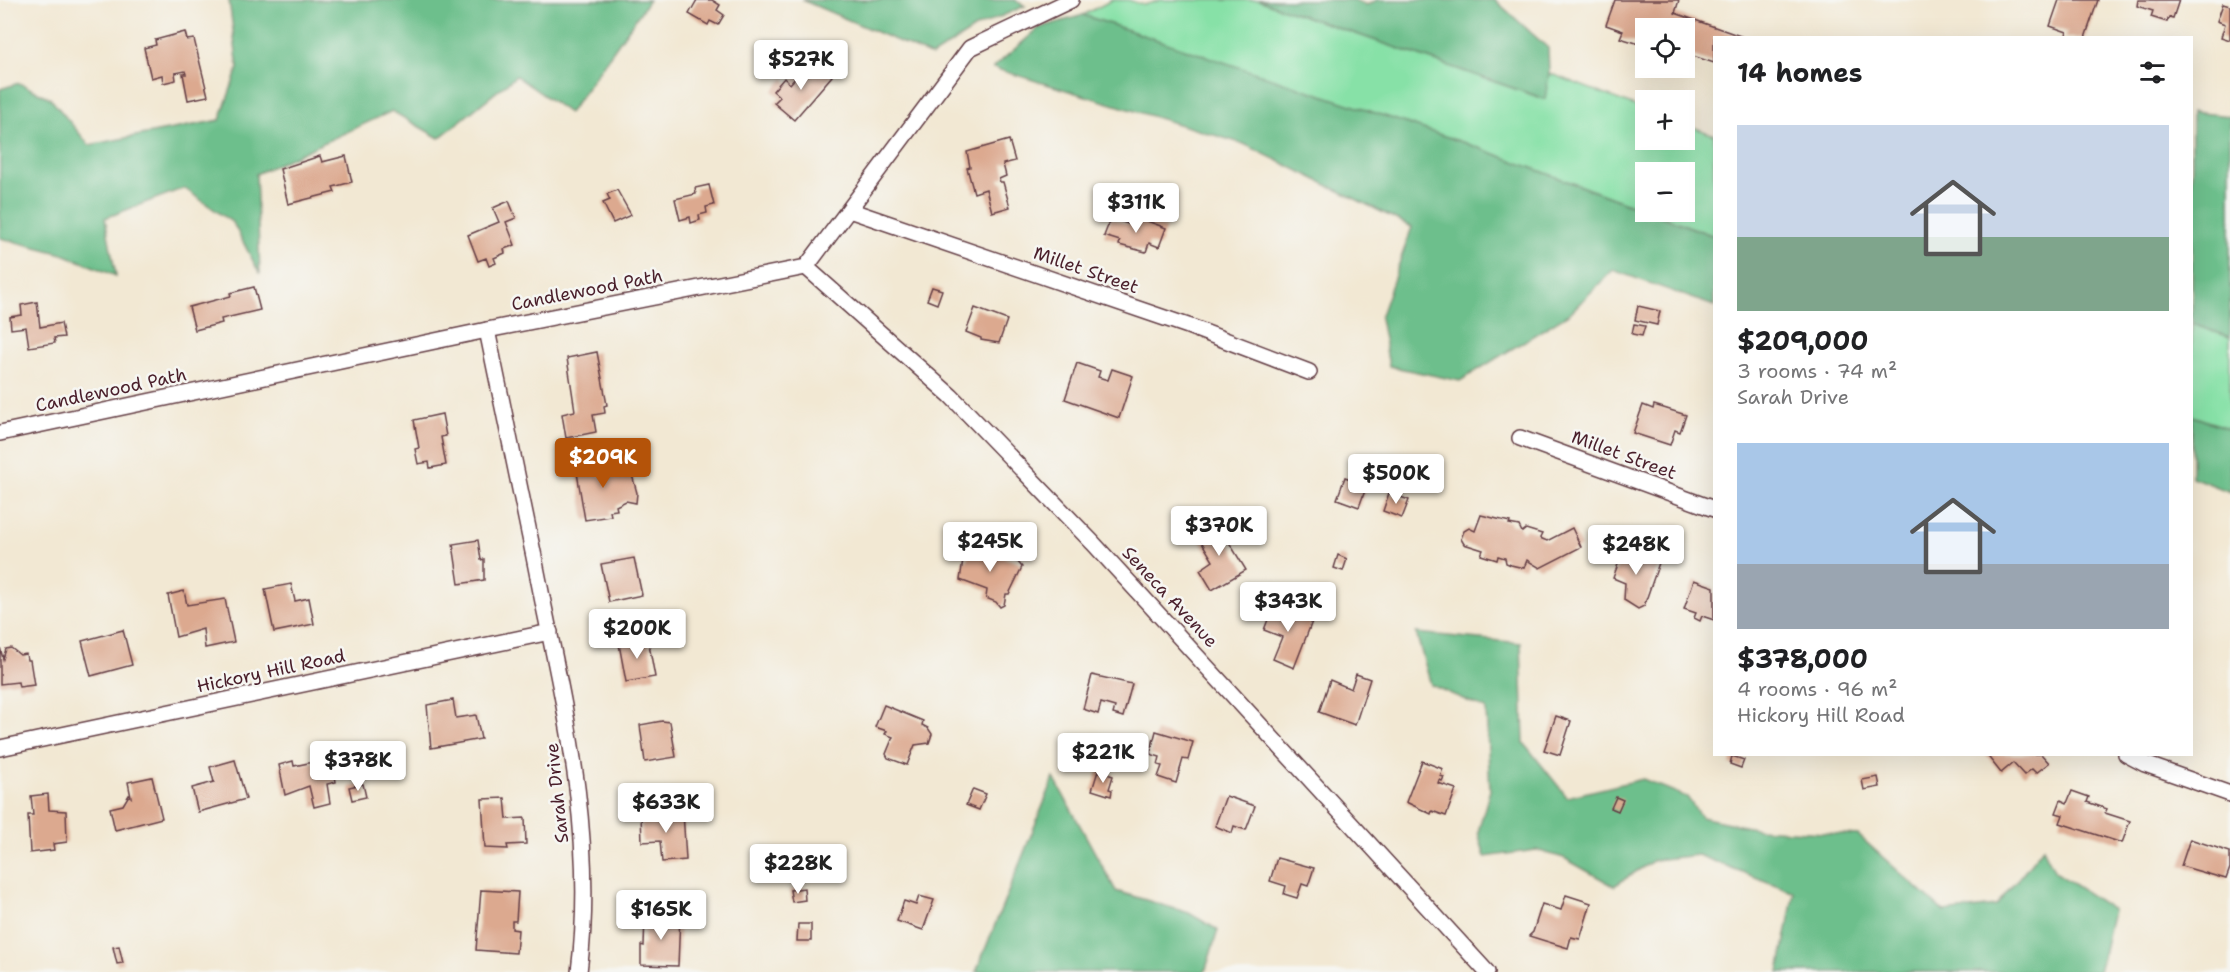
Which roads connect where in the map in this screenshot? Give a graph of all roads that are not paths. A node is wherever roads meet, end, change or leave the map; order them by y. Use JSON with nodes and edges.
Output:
{"nodes":[{"id":1,"x":1071,"y":0,"type":"edge"},
{"id":2,"x":849,"y":210,"type":"junction"},
{"id":3,"x":806,"y":267,"type":"junction"},
{"id":4,"x":487,"y":330,"type":"junction"},
{"id":5,"x":1309,"y":372,"type":"dead end"},
{"id":6,"x":0,"y":433,"type":"edge"},
{"id":7,"x":1520,"y":438,"type":"dead end"},
{"id":8,"x":1713,"y":509,"type":"edge"},
{"id":9,"x":550,"y":632,"type":"junction"},
{"id":10,"x":0,"y":748,"type":"edge"},
{"id":11,"x":2130,"y":756,"type":"edge"},
{"id":12,"x":2230,"y":794,"type":"edge"},
{"id":13,"x":579,"y":972,"type":"edge"},
{"id":14,"x":1487,"y":972,"type":"edge"}],
"edges":[{"from":1,"to":2,"type":"street"},
{"from":2,"to":3,"type":"street"},
{"from":2,"to":5,"type":"street","name":"Millet Street"},
{"from":3,"to":4,"type":"street","name":"Candlewood Path"},
{"from":3,"to":14,"type":"street","name":"Seneca Avenue"},
{"from":4,"to":6,"type":"street","name":"Candlewood Path"},
{"from":4,"to":9,"type":"street","name":"Sarah Drive"},
{"from":7,"to":8,"type":"street","name":"Millet Street"},
{"from":9,"to":10,"type":"street","name":"Hickory Hill Road"},
{"from":9,"to":13,"type":"street","name":"Sarah Drive"},
{"from":11,"to":12,"type":"street"}]}
